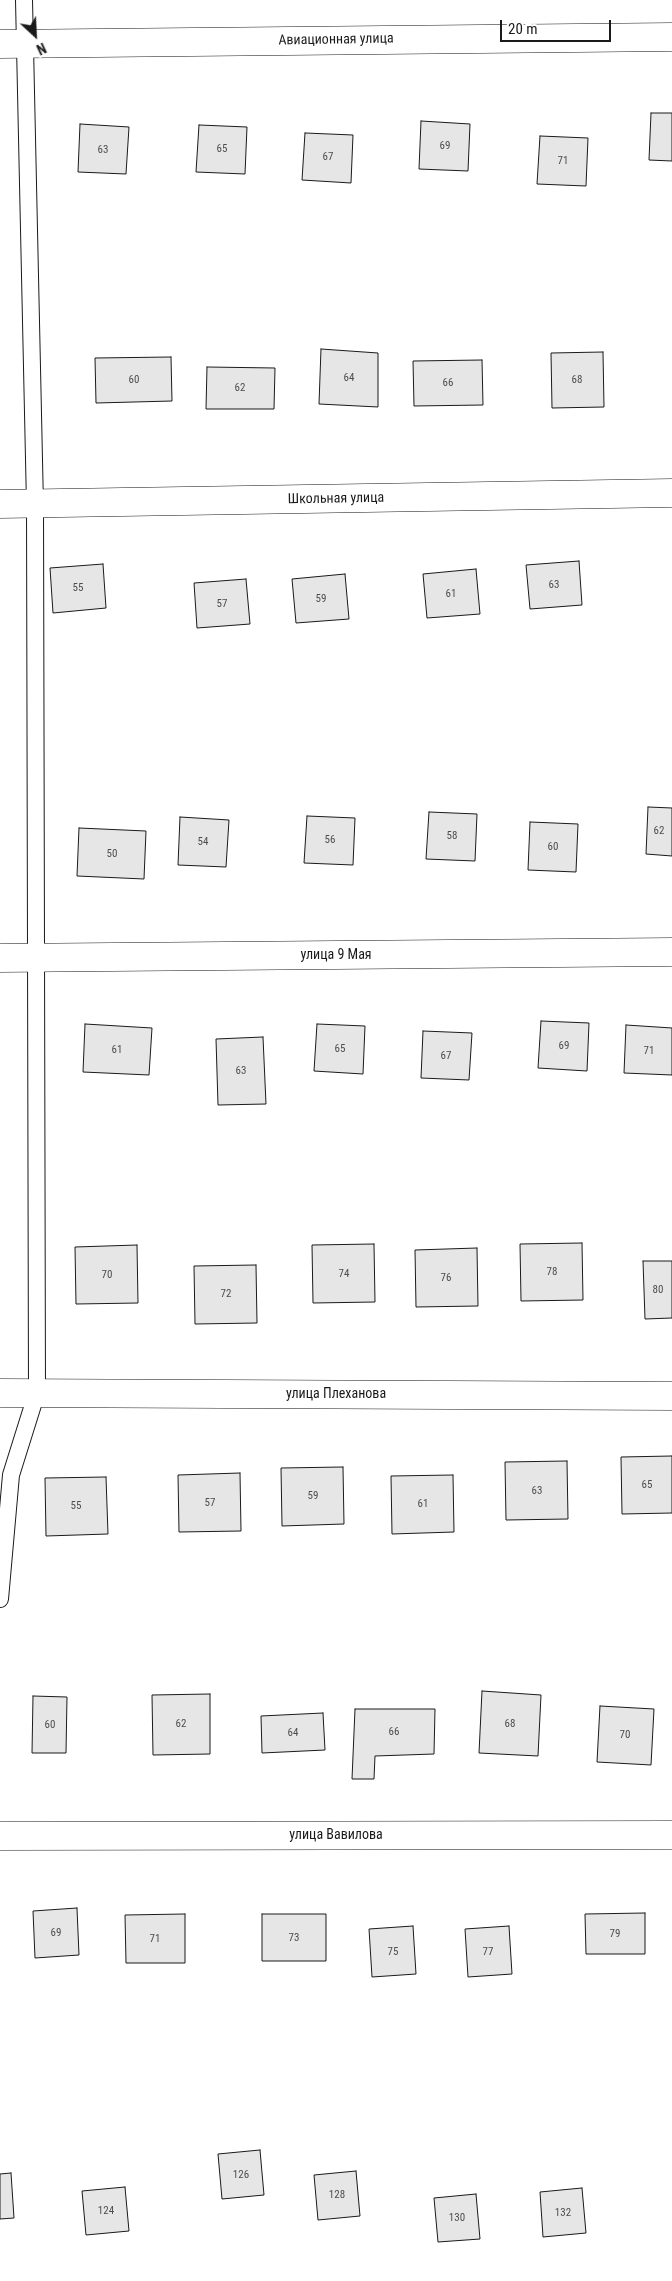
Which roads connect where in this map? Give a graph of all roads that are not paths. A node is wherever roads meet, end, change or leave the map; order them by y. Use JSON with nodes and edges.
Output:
{"nodes":[{"id":1,"x":24,"y":0,"type":"edge"},
{"id":2,"x":672,"y":37,"type":"edge"},
{"id":3,"x":12,"y":44,"type":"edge"},
{"id":4,"x":672,"y":492,"type":"edge"},
{"id":5,"x":0,"y":504,"type":"edge"},
{"id":6,"x":34,"y":504,"type":"junction"},
{"id":7,"x":672,"y":952,"type":"edge"},
{"id":8,"x":0,"y":958,"type":"edge"},
{"id":9,"x":37,"y":958,"type":"junction"},
{"id":10,"x":37,"y":1392,"type":"junction"},
{"id":11,"x":0,"y":1393,"type":"edge"},
{"id":12,"x":672,"y":1396,"type":"edge"},
{"id":13,"x":0,"y":1599,"type":"edge"},
{"id":14,"x":672,"y":1835,"type":"edge"},
{"id":15,"x":0,"y":1836,"type":"edge"}],
"edges":[{"from":1,"to":3,"type":"lane"},
{"from":2,"to":3,"type":"street","name":"Авиационная улица"},
{"from":3,"to":6,"type":"lane"},
{"from":4,"to":6,"type":"street","name":"Школьная улица"},
{"from":5,"to":6,"type":"street","name":"Школьная улица"},
{"from":6,"to":9,"type":"lane"},
{"from":7,"to":9,"type":"street","name":"улица 9 Мая"},
{"from":8,"to":9,"type":"street","name":"улица 9 Мая"},
{"from":9,"to":10,"type":"lane"},
{"from":10,"to":11,"type":"street","name":"улица Плеханова"},
{"from":10,"to":12,"type":"street","name":"улица Плеханова"},
{"from":10,"to":13,"type":"lane"},
{"from":14,"to":15,"type":"street","name":"улица Вавилова"}]}
